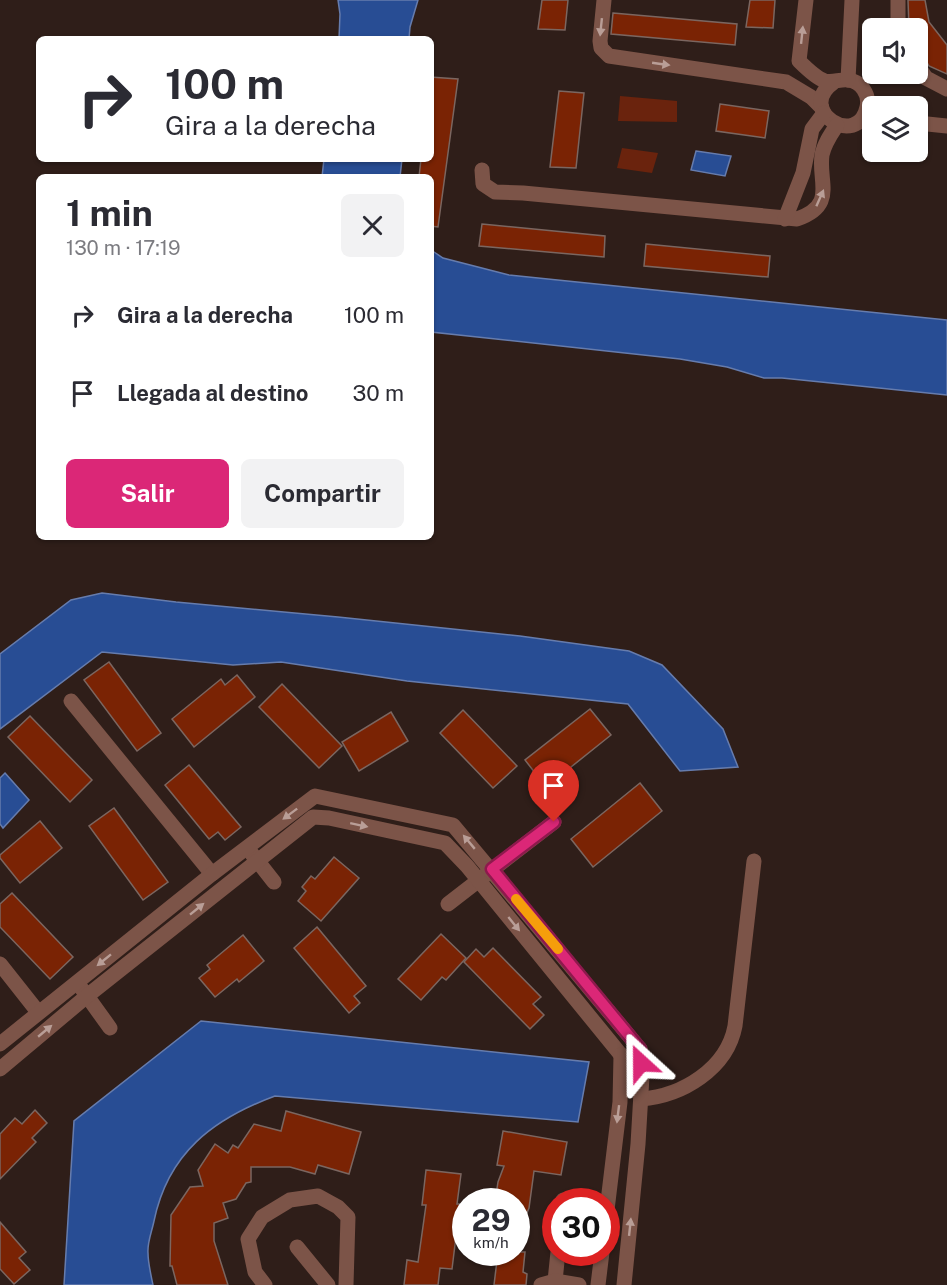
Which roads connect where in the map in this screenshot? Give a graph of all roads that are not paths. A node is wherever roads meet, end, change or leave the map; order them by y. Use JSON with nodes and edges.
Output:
{"nodes":[{"id":1,"x":604,"y":0,"type":"edge"},
{"id":2,"x":806,"y":0,"type":"edge"},
{"id":3,"x":852,"y":0,"type":"edge"},
{"id":4,"x":898,"y":0,"type":"edge"},
{"id":5,"x":898,"y":18,"type":"edge"},
{"id":6,"x":928,"y":79,"type":"edge"},
{"id":7,"x":841,"y":81,"type":"junction"},
{"id":8,"x":947,"y":89,"type":"edge"},
{"id":9,"x":866,"y":96,"type":"edge"},
{"id":10,"x":823,"y":110,"type":"junction"},
{"id":11,"x":862,"y":119,"type":"edge"},
{"id":12,"x":928,"y":124,"type":"edge"},
{"id":13,"x":837,"y":125,"type":"junction"},
{"id":14,"x":947,"y":126,"type":"edge"},
{"id":15,"x":482,"y":170,"type":"dead end"},
{"id":16,"x":785,"y":219,"type":"junction"},
{"id":17,"x":71,"y":701,"type":"dead end"},
{"id":18,"x":554,"y":822,"type":"dead end"},
{"id":19,"x":247,"y":847,"type":"junction"},
{"id":20,"x":257,"y":861,"type":"junction"},
{"id":21,"x":754,"y":861,"type":"dead end"},
{"id":22,"x":492,"y":869,"type":"junction"},
{"id":23,"x":212,"y":874,"type":"junction"},
{"id":24,"x":478,"y":879,"type":"junction"},
{"id":25,"x":274,"y":882,"type":"dead end"},
{"id":26,"x":448,"y":904,"type":"dead end"},
{"id":27,"x":126,"y":943,"type":"junction"},
{"id":28,"x":137,"y":956,"type":"junction"},
{"id":29,"x":0,"y":964,"type":"edge"},
{"id":30,"x":77,"y":982,"type":"junction"},
{"id":31,"x":87,"y":996,"type":"junction"},
{"id":32,"x":38,"y":1012,"type":"junction"},
{"id":33,"x":110,"y":1028,"type":"dead end"},
{"id":34,"x":0,"y":1044,"type":"edge"},
{"id":35,"x":640,"y":1049,"type":"junction"},
{"id":36,"x":621,"y":1055,"type":"junction"},
{"id":37,"x":0,"y":1069,"type":"edge"},
{"id":38,"x":641,"y":1099,"type":"junction"},
{"id":39,"x":610,"y":1188,"type":"edge"},
{"id":40,"x":297,"y":1247,"type":"dead end"},
{"id":41,"x":553,"y":1266,"type":"edge"},
{"id":42,"x":600,"y":1266,"type":"edge"},
{"id":43,"x":548,"y":1283,"type":"edge"},
{"id":44,"x":265,"y":1285,"type":"edge"},
{"id":45,"x":328,"y":1285,"type":"edge"},
{"id":46,"x":346,"y":1285,"type":"edge"},
{"id":47,"x":579,"y":1285,"type":"edge"},
{"id":48,"x":598,"y":1285,"type":"edge"},
{"id":49,"x":624,"y":1285,"type":"edge"}],
"edges":[{"from":1,"to":10,"type":"street","one_way":true},
{"from":7,"to":2,"type":"street","one_way":true},
{"from":3,"to":7,"type":"street"},
{"from":4,"to":5,"type":"street"},
{"from":6,"to":8,"type":"street"},
{"from":7,"to":9,"type":"street"},
{"from":7,"to":10,"type":"street"},
{"from":10,"to":13,"type":"street"},
{"from":10,"to":16,"type":"street"},
{"from":11,"to":13,"type":"street"},
{"from":12,"to":14,"type":"street"},
{"from":16,"to":13,"type":"street","one_way":true},
{"from":15,"to":16,"type":"street"},
{"from":17,"to":23,"type":"street"},
{"from":18,"to":22,"type":"street"},
{"from":19,"to":20,"type":"street"},
{"from":22,"to":19,"type":"street","one_way":true},
{"from":19,"to":23,"type":"street"},
{"from":20,"to":24,"type":"street","one_way":true},
{"from":20,"to":25,"type":"street"},
{"from":28,"to":20,"type":"street","one_way":true},
{"from":21,"to":38,"type":"street"},
{"from":22,"to":24,"type":"street"},
{"from":22,"to":35,"type":"street"},
{"from":23,"to":27,"type":"street"},
{"from":24,"to":26,"type":"street"},
{"from":24,"to":36,"type":"street","one_way":true},
{"from":27,"to":28,"type":"street"},
{"from":27,"to":30,"type":"street","one_way":true},
{"from":28,"to":31,"type":"street"},
{"from":29,"to":32,"type":"street"},
{"from":30,"to":31,"type":"street"},
{"from":30,"to":32,"type":"street"},
{"from":31,"to":33,"type":"street"},
{"from":37,"to":31,"type":"street","one_way":true},
{"from":32,"to":34,"type":"street"},
{"from":35,"to":36,"type":"street"},
{"from":35,"to":38,"type":"street"},
{"from":36,"to":39,"type":"street","one_way":true},
{"from":49,"to":38,"type":"street","one_way":true},
{"from":40,"to":45,"type":"street"},
{"from":41,"to":43,"type":"street"},
{"from":42,"to":48,"type":"street"},
{"from":43,"to":47,"type":"street"},
{"from":44,"to":46,"type":"street"}]}
